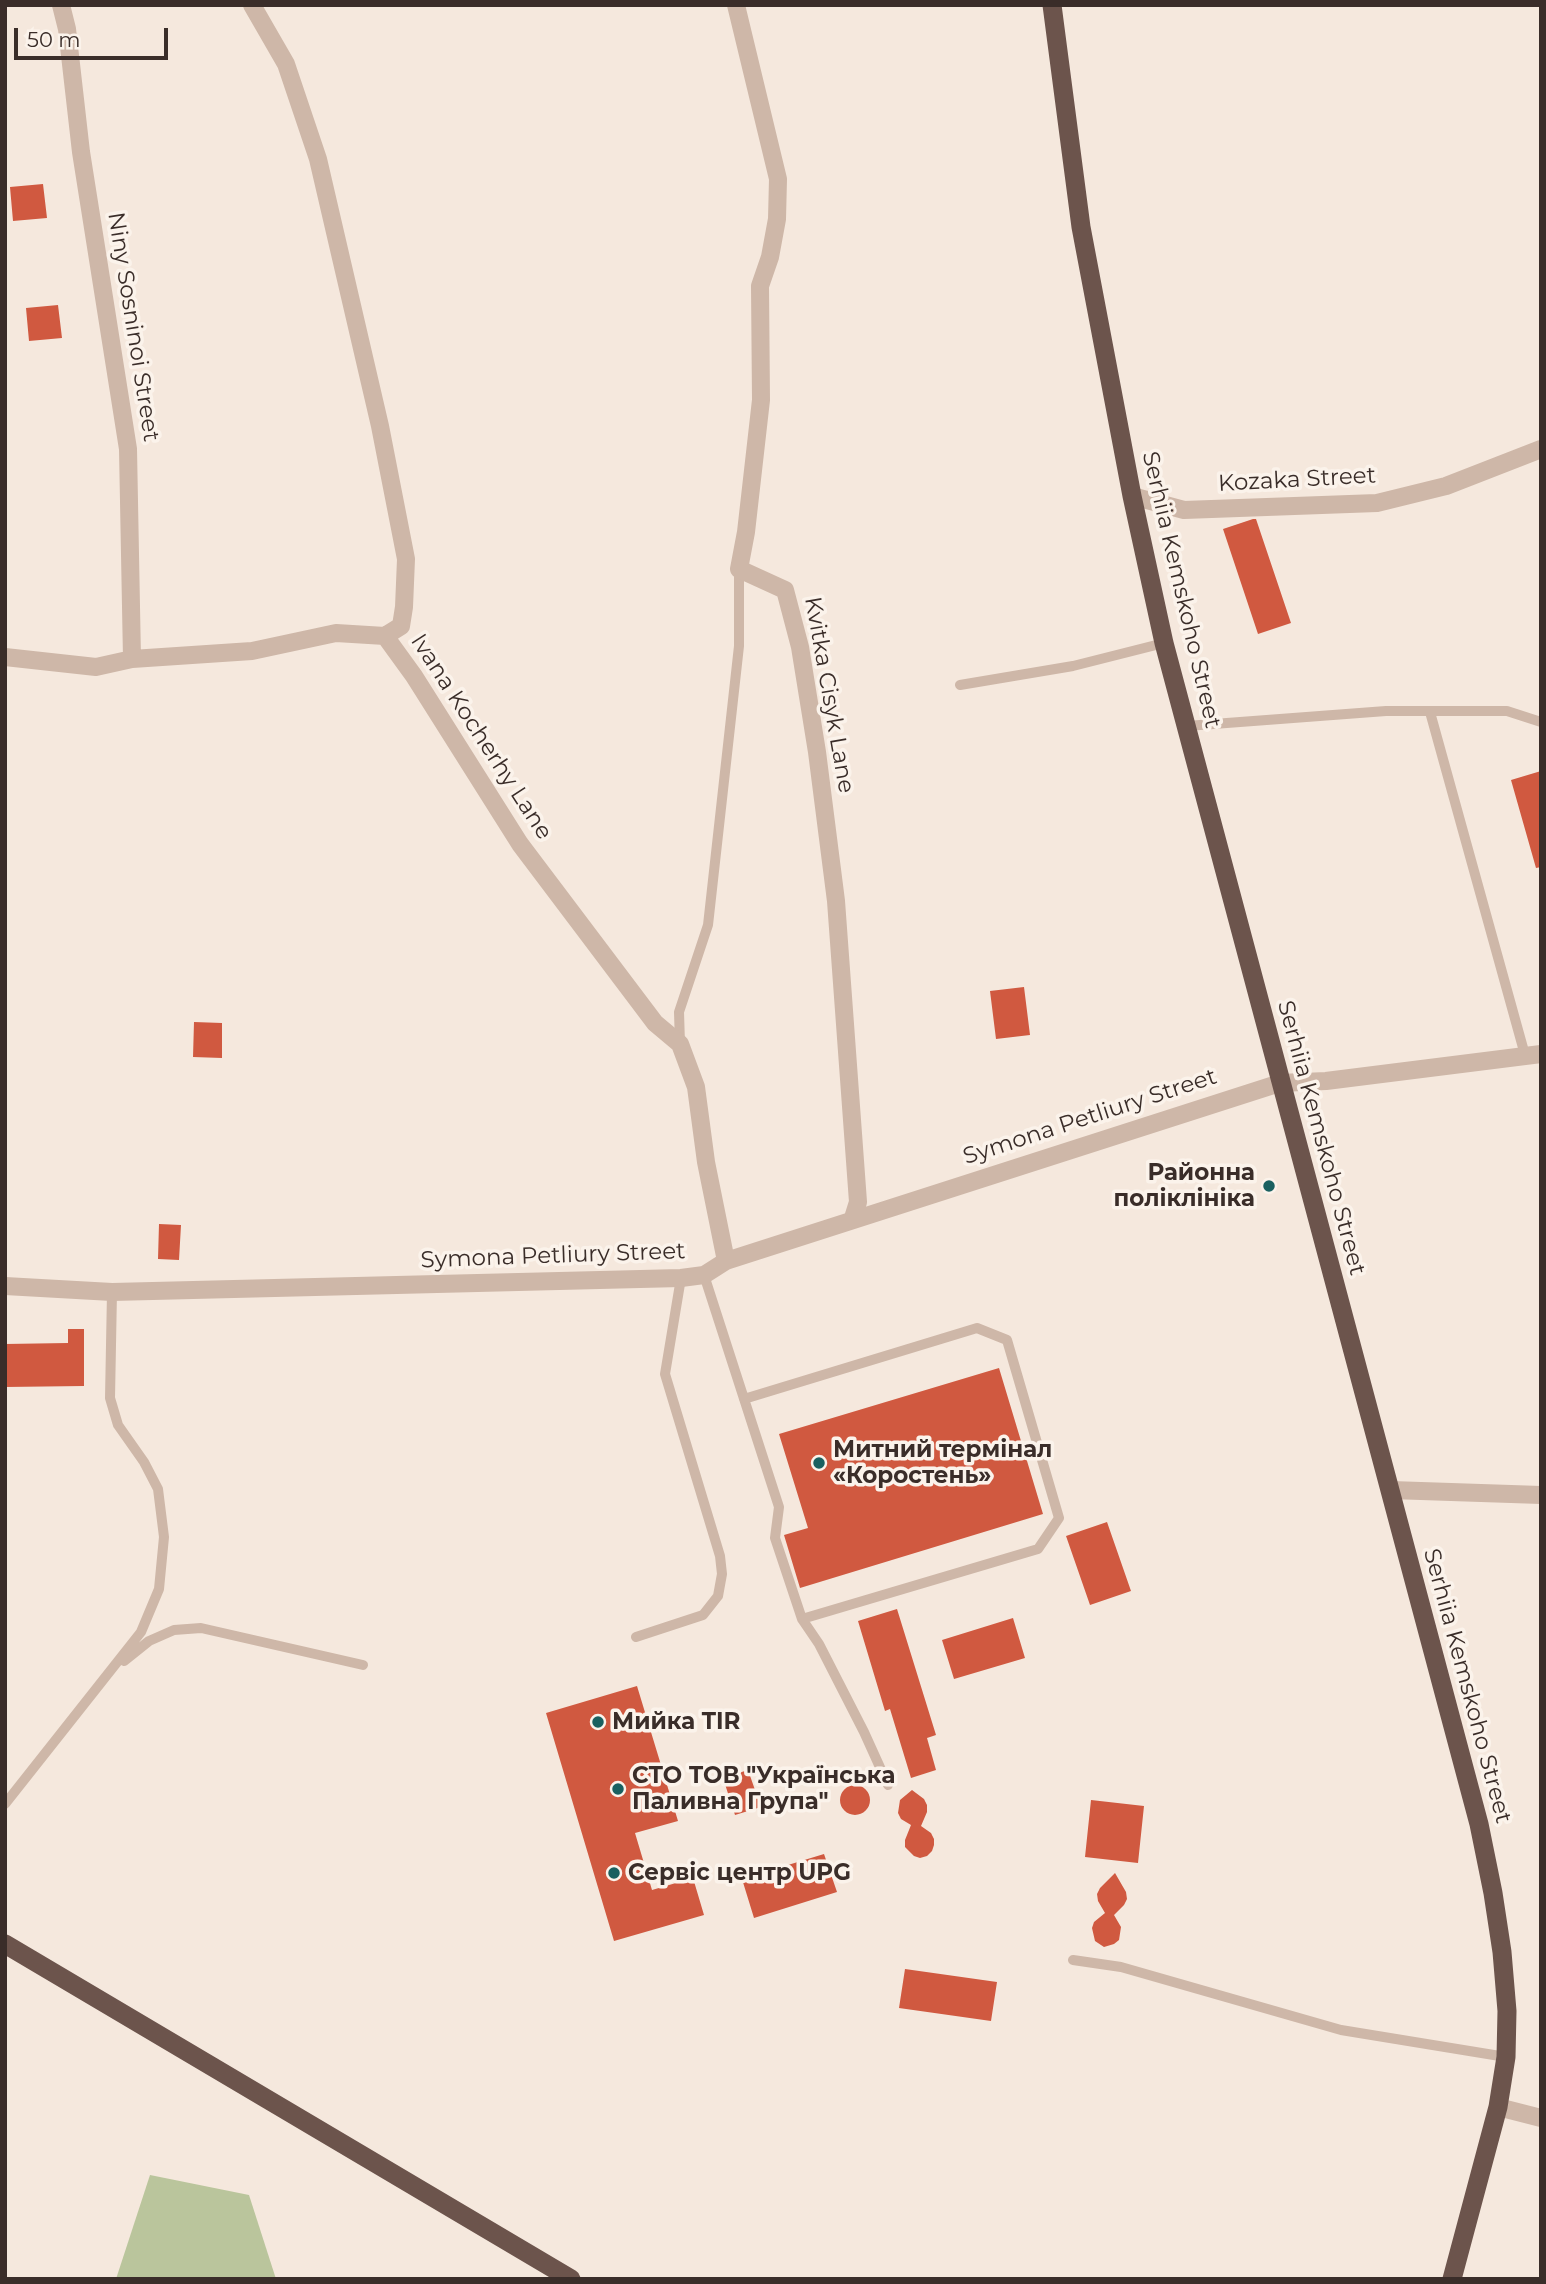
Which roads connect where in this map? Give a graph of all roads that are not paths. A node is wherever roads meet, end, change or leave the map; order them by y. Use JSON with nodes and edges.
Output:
{"nodes":[{"id":1,"x":61,"y":5,"type":"edge"},
{"id":2,"x":252,"y":5,"type":"edge"},
{"id":3,"x":736,"y":5,"type":"edge"},
{"id":4,"x":1052,"y":5,"type":"edge"},
{"id":5,"x":1541,"y":449,"type":"edge"},
{"id":6,"x":1132,"y":496,"type":"junction"},
{"id":7,"x":739,"y":569,"type":"junction"},
{"id":8,"x":385,"y":636,"type":"junction"},
{"id":9,"x":1164,"y":643,"type":"junction"},
{"id":10,"x":5,"y":657,"type":"edge"},
{"id":11,"x":132,"y":659,"type":"junction"},
{"id":12,"x":960,"y":685,"type":"dead end"},
{"id":13,"x":1430,"y":712,"type":"junction"},
{"id":14,"x":1541,"y":722,"type":"edge"},
{"id":15,"x":1186,"y":726,"type":"junction"},
{"id":16,"x":680,"y":1044,"type":"junction"},
{"id":17,"x":1533,"y":1055,"type":"edge"},
{"id":18,"x":1280,"y":1083,"type":"junction"},
{"id":19,"x":853,"y":1218,"type":"junction"},
{"id":20,"x":726,"y":1261,"type":"junction"},
{"id":21,"x":704,"y":1275,"type":"junction"},
{"id":22,"x":681,"y":1278,"type":"junction"},
{"id":23,"x":5,"y":1286,"type":"edge"},
{"id":24,"x":112,"y":1292,"type":"junction"},
{"id":25,"x":744,"y":1399,"type":"junction"},
{"id":26,"x":1391,"y":1490,"type":"junction"},
{"id":27,"x":1541,"y":1495,"type":"edge"},
{"id":28,"x":802,"y":1619,"type":"junction"},
{"id":29,"x":636,"y":1637,"type":"dead end"},
{"id":30,"x":363,"y":1665,"type":"dead end"},
{"id":31,"x":105,"y":1676,"type":"junction"},
{"id":32,"x":888,"y":1785,"type":"dead end"},
{"id":33,"x":5,"y":1804,"type":"edge"},
{"id":34,"x":5,"y":1944,"type":"edge"},
{"id":35,"x":1073,"y":1960,"type":"dead end"},
{"id":36,"x":1506,"y":2057,"type":"junction"},
{"id":37,"x":1498,"y":2107,"type":"junction"},
{"id":38,"x":1541,"y":2118,"type":"edge"},
{"id":39,"x":571,"y":2279,"type":"edge"},
{"id":40,"x":1451,"y":2279,"type":"edge"}],
"edges":[{"from":1,"to":11,"type":"street","name":"Niny Sosninoi Street"},
{"from":2,"to":8,"type":"street","name":"Ivana Kocherhy Lane"},
{"from":3,"to":7,"type":"street"},
{"from":4,"to":6,"type":"highway","name":"Serhiia Kemskoho Street"},
{"from":5,"to":6,"type":"street","name":"Kozaka Street"},
{"from":6,"to":9,"type":"highway","name":"Serhiia Kemskoho Street"},
{"from":7,"to":16,"type":"lane"},
{"from":7,"to":19,"type":"street","name":"Kvitka Cisyk Lane"},
{"from":8,"to":11,"type":"street"},
{"from":8,"to":16,"type":"street","name":"Ivana Kocherhy Lane"},
{"from":9,"to":12,"type":"lane"},
{"from":9,"to":15,"type":"highway","name":"Serhiia Kemskoho Street"},
{"from":10,"to":11,"type":"street"},
{"from":13,"to":14,"type":"lane"},
{"from":13,"to":15,"type":"lane"},
{"from":13,"to":17,"type":"lane"},
{"from":15,"to":18,"type":"highway","name":"Serhiia Kemskoho Street"},
{"from":16,"to":20,"type":"street","name":"Ivana Kocherhy Lane"},
{"from":17,"to":18,"type":"street","name":"Symona Petliury Street"},
{"from":18,"to":19,"type":"street","name":"Symona Petliury Street"},
{"from":18,"to":26,"type":"highway","name":"Serhiia Kemskoho Street"},
{"from":19,"to":20,"type":"street","name":"Symona Petliury Street"},
{"from":20,"to":21,"type":"street","name":"Symona Petliury Street"},
{"from":21,"to":22,"type":"street","name":"Symona Petliury Street"},
{"from":21,"to":25,"type":"lane"},
{"from":22,"to":24,"type":"street","name":"Symona Petliury Street"},
{"from":22,"to":29,"type":"lane"},
{"from":23,"to":24,"type":"street","name":"Symona Petliury Street"},
{"from":24,"to":31,"type":"lane"},
{"from":25,"to":28,"type":"lane"},
{"from":25,"to":28,"type":"lane"},
{"from":26,"to":27,"type":"street"},
{"from":26,"to":36,"type":"highway","name":"Serhiia Kemskoho Street"},
{"from":28,"to":32,"type":"lane"},
{"from":30,"to":31,"type":"lane"},
{"from":31,"to":33,"type":"lane"},
{"from":34,"to":39,"type":"highway"},
{"from":35,"to":36,"type":"lane"},
{"from":36,"to":37,"type":"highway","name":"Serhiia Kemskoho Street"},
{"from":37,"to":38,"type":"street"},
{"from":37,"to":40,"type":"highway","name":"Serhiia Kemskoho Street"}]}
